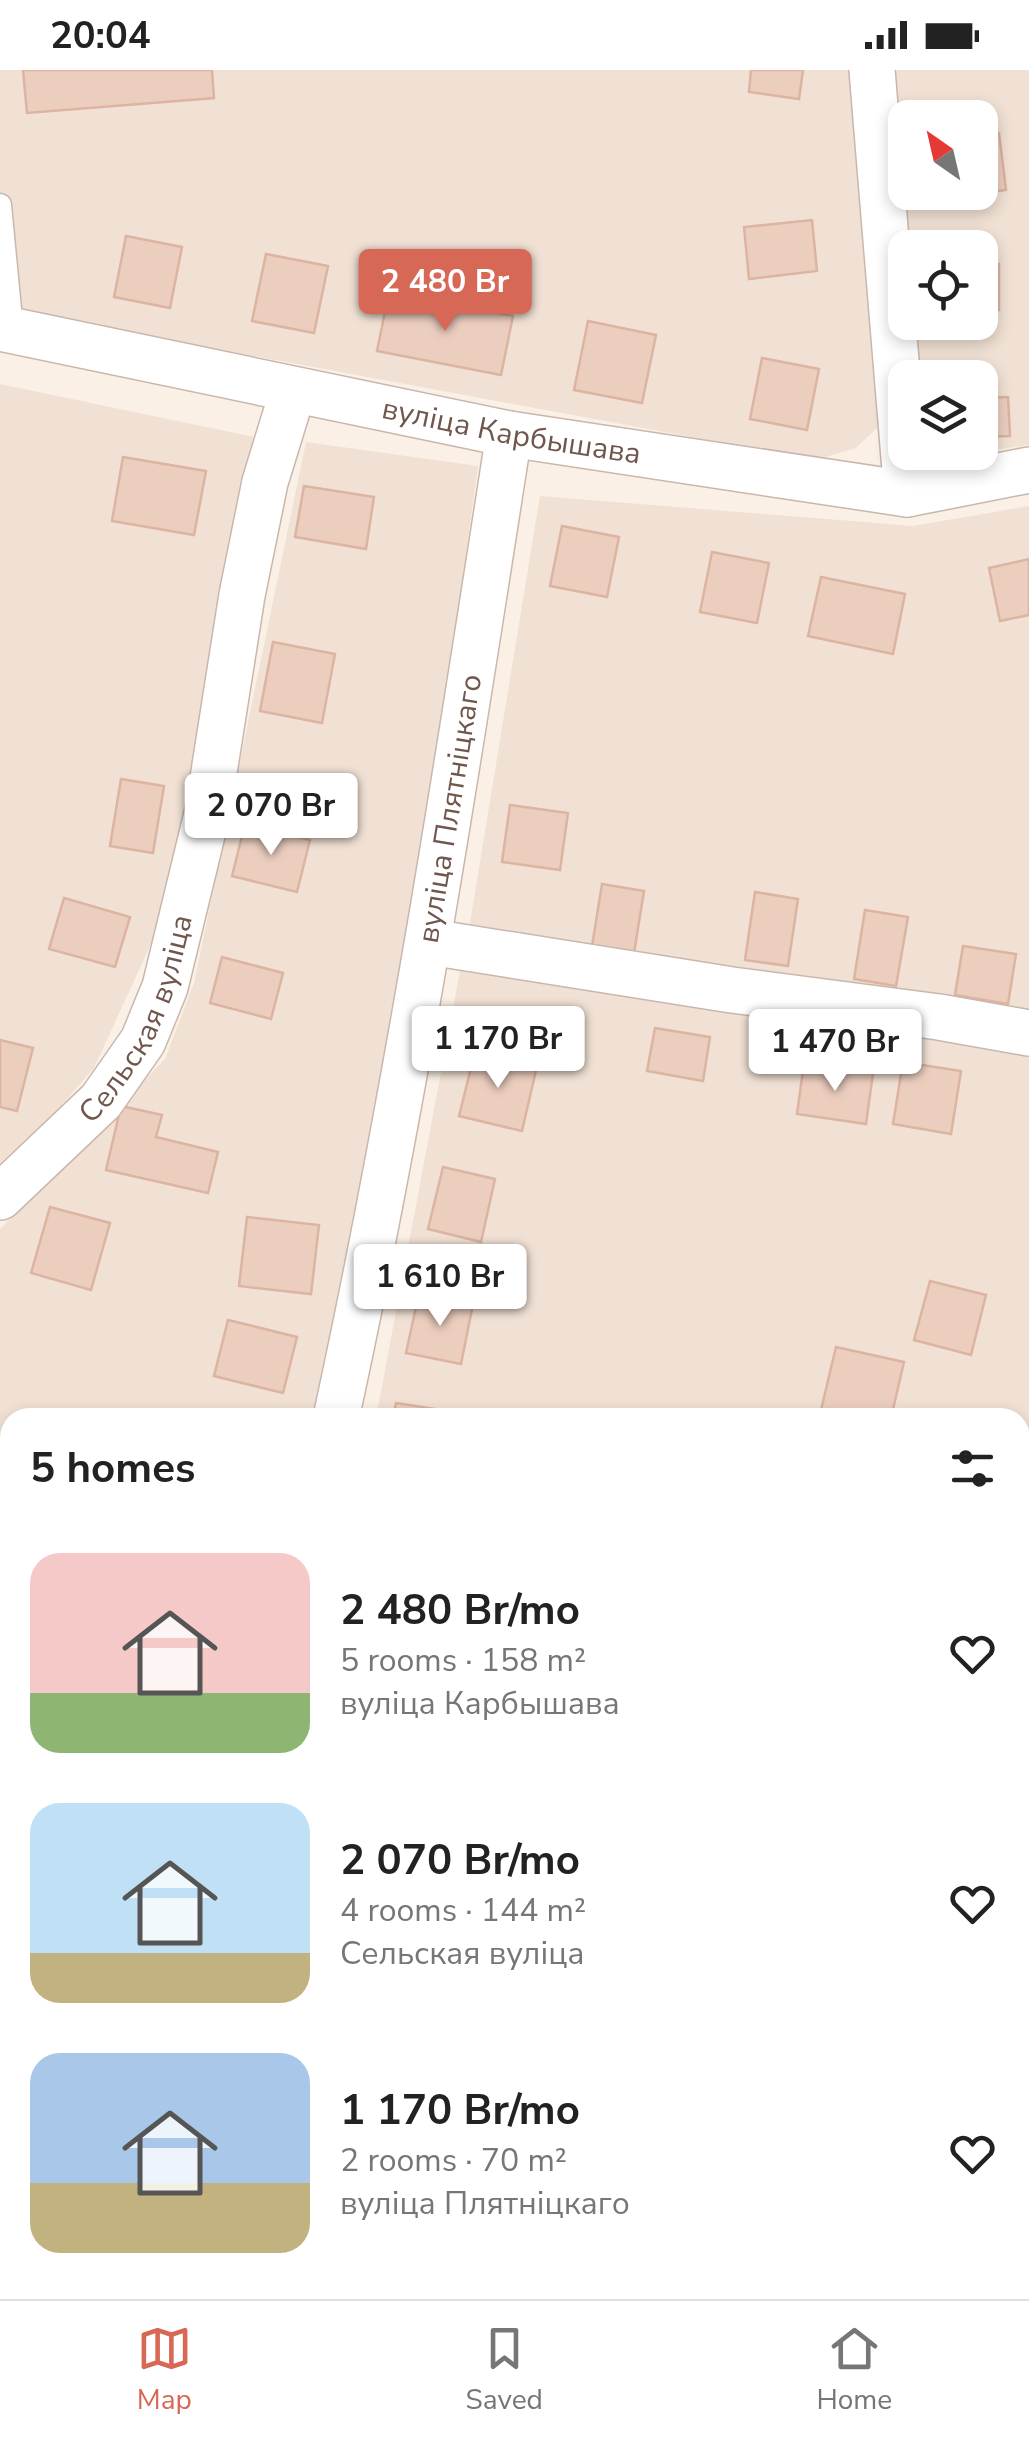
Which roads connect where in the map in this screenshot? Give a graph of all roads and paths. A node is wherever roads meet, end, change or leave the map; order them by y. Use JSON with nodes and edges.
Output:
{"nodes":[{"id":1,"x":872,"y":70,"type":"edge"},
{"id":2,"x":0,"y":205,"type":"edge"},
{"id":3,"x":6,"y":329,"type":"edge"},
{"id":4,"x":293,"y":390,"type":"junction"},
{"id":5,"x":510,"y":434,"type":"junction"},
{"id":6,"x":1029,"y":470,"type":"edge"},
{"id":7,"x":907,"y":494,"type":"junction"},
{"id":8,"x":430,"y":942,"type":"junction"},
{"id":9,"x":1029,"y":1033,"type":"edge"},
{"id":10,"x":0,"y":1197,"type":"edge"},
{"id":11,"x":338,"y":1408,"type":"edge"}],
"edges":[{"from":1,"to":7,"type":"street"},
{"from":2,"to":3,"type":"lane"},
{"from":3,"to":4,"type":"street","name":"вуліца Карбышава"},
{"from":4,"to":5,"type":"street","name":"вуліца Карбышава"},
{"from":4,"to":10,"type":"street","name":"Сельская вуліца"},
{"from":5,"to":7,"type":"street","name":"вуліца Карбышава"},
{"from":5,"to":8,"type":"street","name":"вуліца Плятніцкаго"},
{"from":6,"to":7,"type":"street","name":"вуліца Карбышава"},
{"from":8,"to":9,"type":"street"},
{"from":8,"to":11,"type":"street","name":"вуліца Плятніцкаго"}]}
